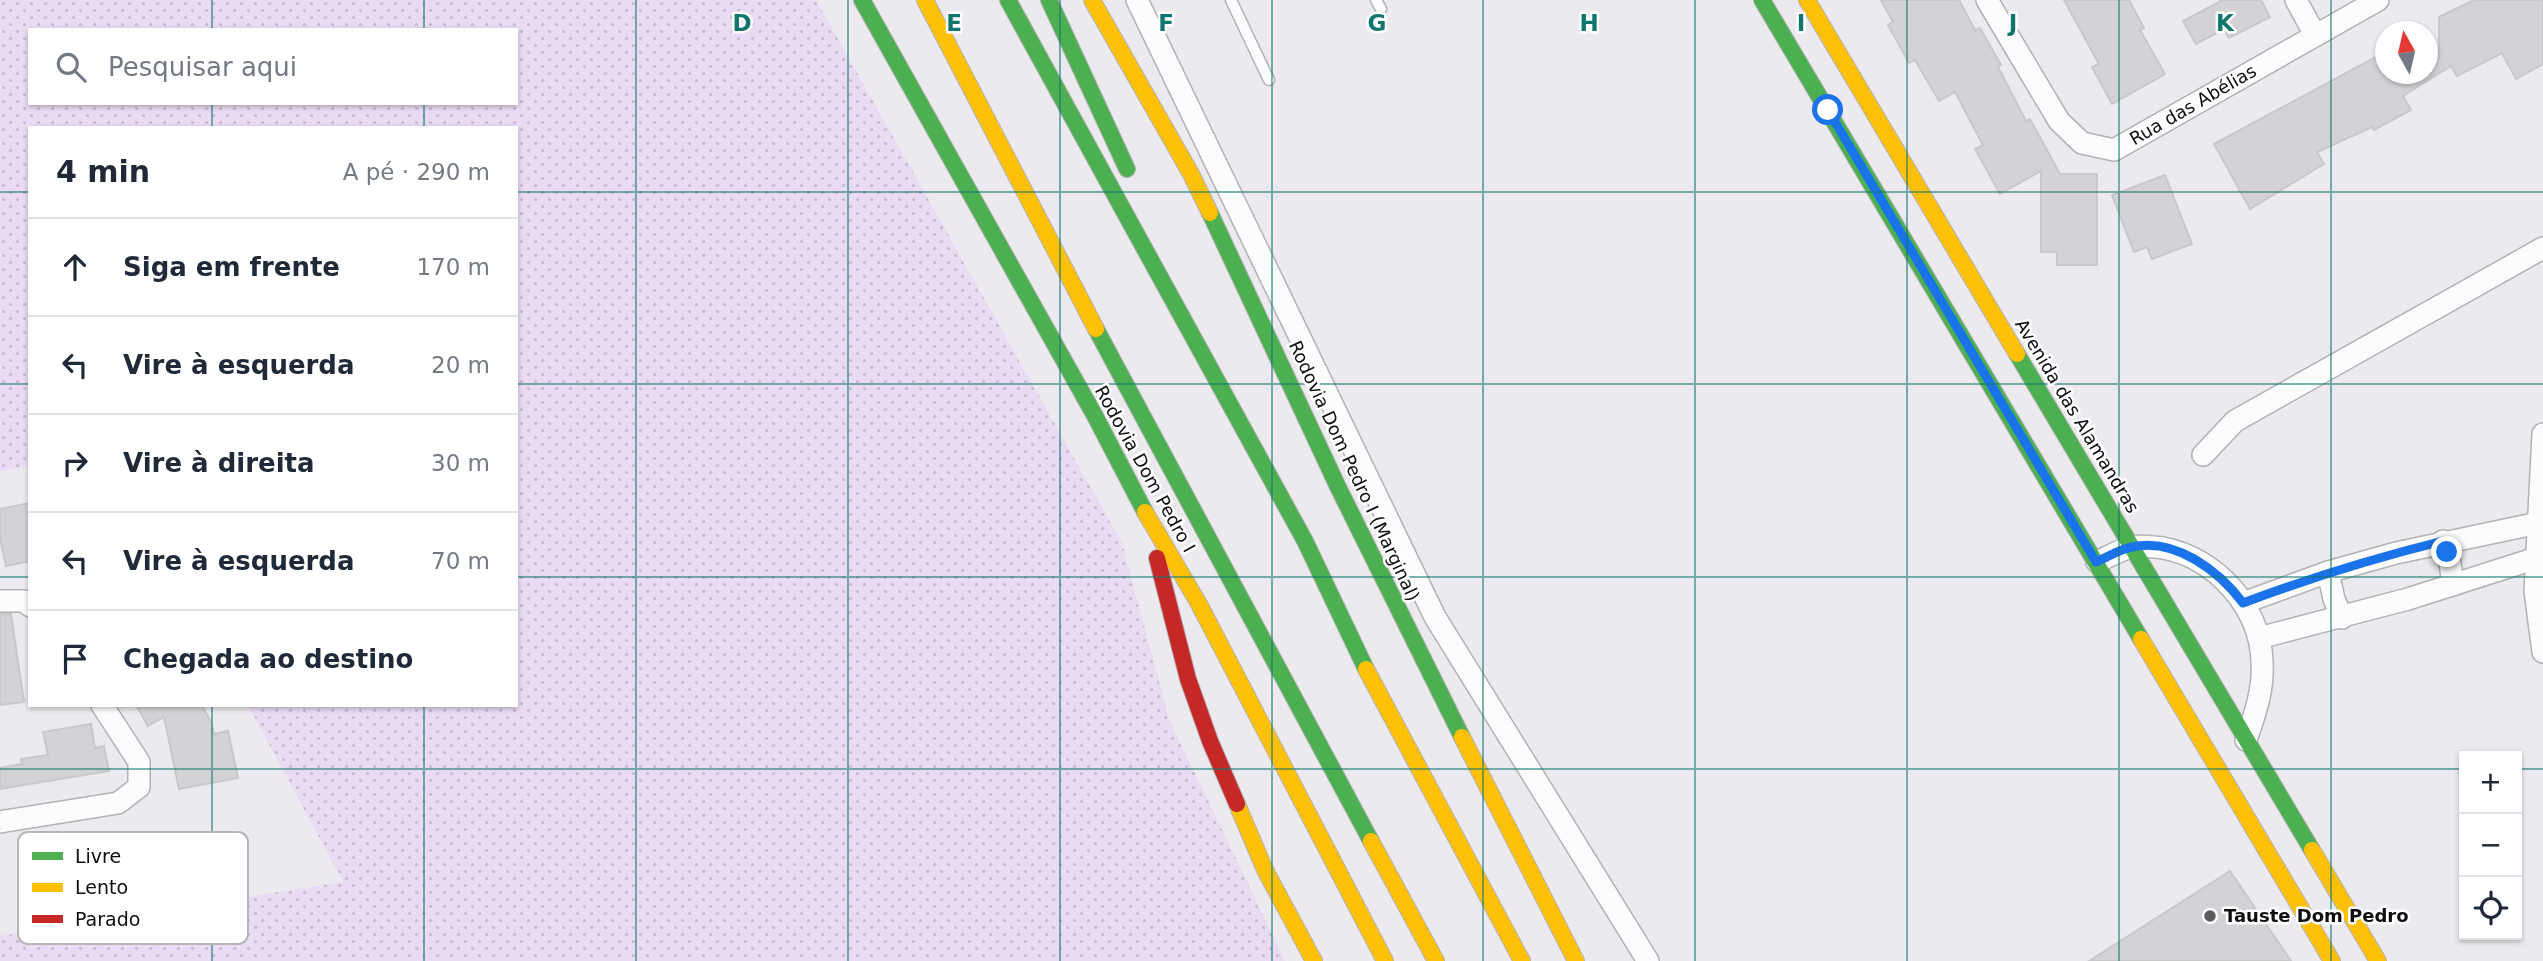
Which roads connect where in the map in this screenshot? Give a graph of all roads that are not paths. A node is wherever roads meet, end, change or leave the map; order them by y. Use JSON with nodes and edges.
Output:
{"nodes":[{"id":1,"x":862,"y":0,"type":"edge"},
{"id":2,"x":918,"y":0,"type":"edge"},
{"id":3,"x":925,"y":0,"type":"edge"},
{"id":4,"x":1008,"y":0,"type":"edge"},
{"id":5,"x":1049,"y":0,"type":"edge"},
{"id":6,"x":1093,"y":0,"type":"edge"},
{"id":7,"x":1137,"y":0,"type":"edge"},
{"id":8,"x":1231,"y":0,"type":"edge"},
{"id":9,"x":1762,"y":0,"type":"edge"},
{"id":10,"x":1807,"y":0,"type":"edge"},
{"id":11,"x":1987,"y":0,"type":"edge"},
{"id":12,"x":2296,"y":0,"type":"edge"},
{"id":13,"x":2378,"y":0,"type":"edge"},
{"id":14,"x":2315,"y":35,"type":"junction"},
{"id":15,"x":952,"y":51,"type":"junction"},
{"id":16,"x":1269,"y":80,"type":"dead end"},
{"id":17,"x":1861,"y":91,"type":"junction"},
{"id":18,"x":1840,"y":108,"type":"junction"},
{"id":19,"x":1135,"y":187,"type":"dead end"},
{"id":20,"x":2543,"y":248,"type":"edge"},
{"id":21,"x":1170,"y":263,"type":"dead end"},
{"id":22,"x":2543,"y":434,"type":"edge"},
{"id":23,"x":2203,"y":456,"type":"dead end"},
{"id":24,"x":1264,"y":466,"type":"junction"},
{"id":25,"x":1145,"y":512,"type":"junction"},
{"id":26,"x":2540,"y":523,"type":"edge"},
{"id":27,"x":2443,"y":541,"type":"junction"},
{"id":28,"x":2132,"y":547,"type":"junction"},
{"id":29,"x":2540,"y":557,"type":"edge"},
{"id":30,"x":2096,"y":562,"type":"junction"},
{"id":31,"x":2328,"y":572,"type":"junction"},
{"id":32,"x":2453,"y":585,"type":"junction"},
{"id":33,"x":0,"y":601,"type":"edge"},
{"id":34,"x":2243,"y":603,"type":"junction"},
{"id":35,"x":28,"y":604,"type":"edge"},
{"id":36,"x":2342,"y":618,"type":"junction"},
{"id":37,"x":2259,"y":638,"type":"junction"},
{"id":38,"x":2543,"y":652,"type":"edge"},
{"id":39,"x":103,"y":707,"type":"edge"},
{"id":40,"x":1449,"y":711,"type":"junction"},
{"id":41,"x":2246,"y":740,"type":"junction"},
{"id":42,"x":0,"y":822,"type":"edge"},
{"id":43,"x":1540,"y":855,"type":"dead end"},
{"id":44,"x":1314,"y":961,"type":"edge"},
{"id":45,"x":1385,"y":961,"type":"edge"},
{"id":46,"x":1436,"y":961,"type":"edge"},
{"id":47,"x":1522,"y":961,"type":"edge"},
{"id":48,"x":1576,"y":961,"type":"edge"},
{"id":49,"x":1648,"y":961,"type":"edge"},
{"id":50,"x":2332,"y":961,"type":"edge"},
{"id":51,"x":2378,"y":961,"type":"edge"}],
"edges":[{"from":1,"to":25,"type":"main road","name":"Rodovia Dom Pedro I"},
{"from":2,"to":15,"type":"main road"},
{"from":3,"to":15,"type":"main road","name":"Rodovia Dom Pedro I"},
{"from":4,"to":24,"type":"main road"},
{"from":5,"to":19,"type":"main road"},
{"from":6,"to":40,"type":"main road","name":"Rodovia Dom Pedro I (Marginal)"},
{"from":7,"to":49,"type":"street"},
{"from":8,"to":16,"type":"lane"},
{"from":9,"to":18,"type":"main road"},
{"from":10,"to":17,"type":"main road","name":"Avenida das Alamandras"},
{"from":11,"to":14,"type":"street","name":"Rua das Abélias"},
{"from":12,"to":14,"type":"street"},
{"from":13,"to":14,"type":"street","name":"Rua das Abélias"},
{"from":15,"to":46,"type":"main road","name":"Rodovia Dom Pedro I"},
{"from":17,"to":18,"type":"main road"},
{"from":17,"to":28,"type":"main road","name":"Avenida das Alamandras"},
{"from":18,"to":30,"type":"main road"},
{"from":20,"to":23,"type":"street"},
{"from":21,"to":24,"type":"main road"},
{"from":22,"to":26,"type":"street"},
{"from":24,"to":47,"type":"main road"},
{"from":25,"to":44,"type":"main road"},
{"from":25,"to":45,"type":"main road","name":"Rodovia Dom Pedro I"},
{"from":26,"to":27,"type":"street"},
{"from":26,"to":29,"type":"street"},
{"from":27,"to":31,"type":"street"},
{"from":27,"to":32,"type":"street"},
{"from":28,"to":30,"type":"street"},
{"from":28,"to":34,"type":"street"},
{"from":28,"to":41,"type":"main road","name":"Avenida das Alamandras"},
{"from":29,"to":32,"type":"street"},
{"from":29,"to":38,"type":"street"},
{"from":30,"to":50,"type":"main road"},
{"from":31,"to":34,"type":"street"},
{"from":31,"to":36,"type":"street"},
{"from":32,"to":36,"type":"street"},
{"from":33,"to":35,"type":"street"},
{"from":34,"to":37,"type":"street"},
{"from":36,"to":37,"type":"street"},
{"from":37,"to":41,"type":"street"},
{"from":39,"to":42,"type":"street"},
{"from":40,"to":43,"type":"main road"},
{"from":40,"to":48,"type":"main road","name":"Rodovia Dom Pedro I (Marginal)"},
{"from":41,"to":51,"type":"main road","name":"Avenida das Alamandras"}]}
